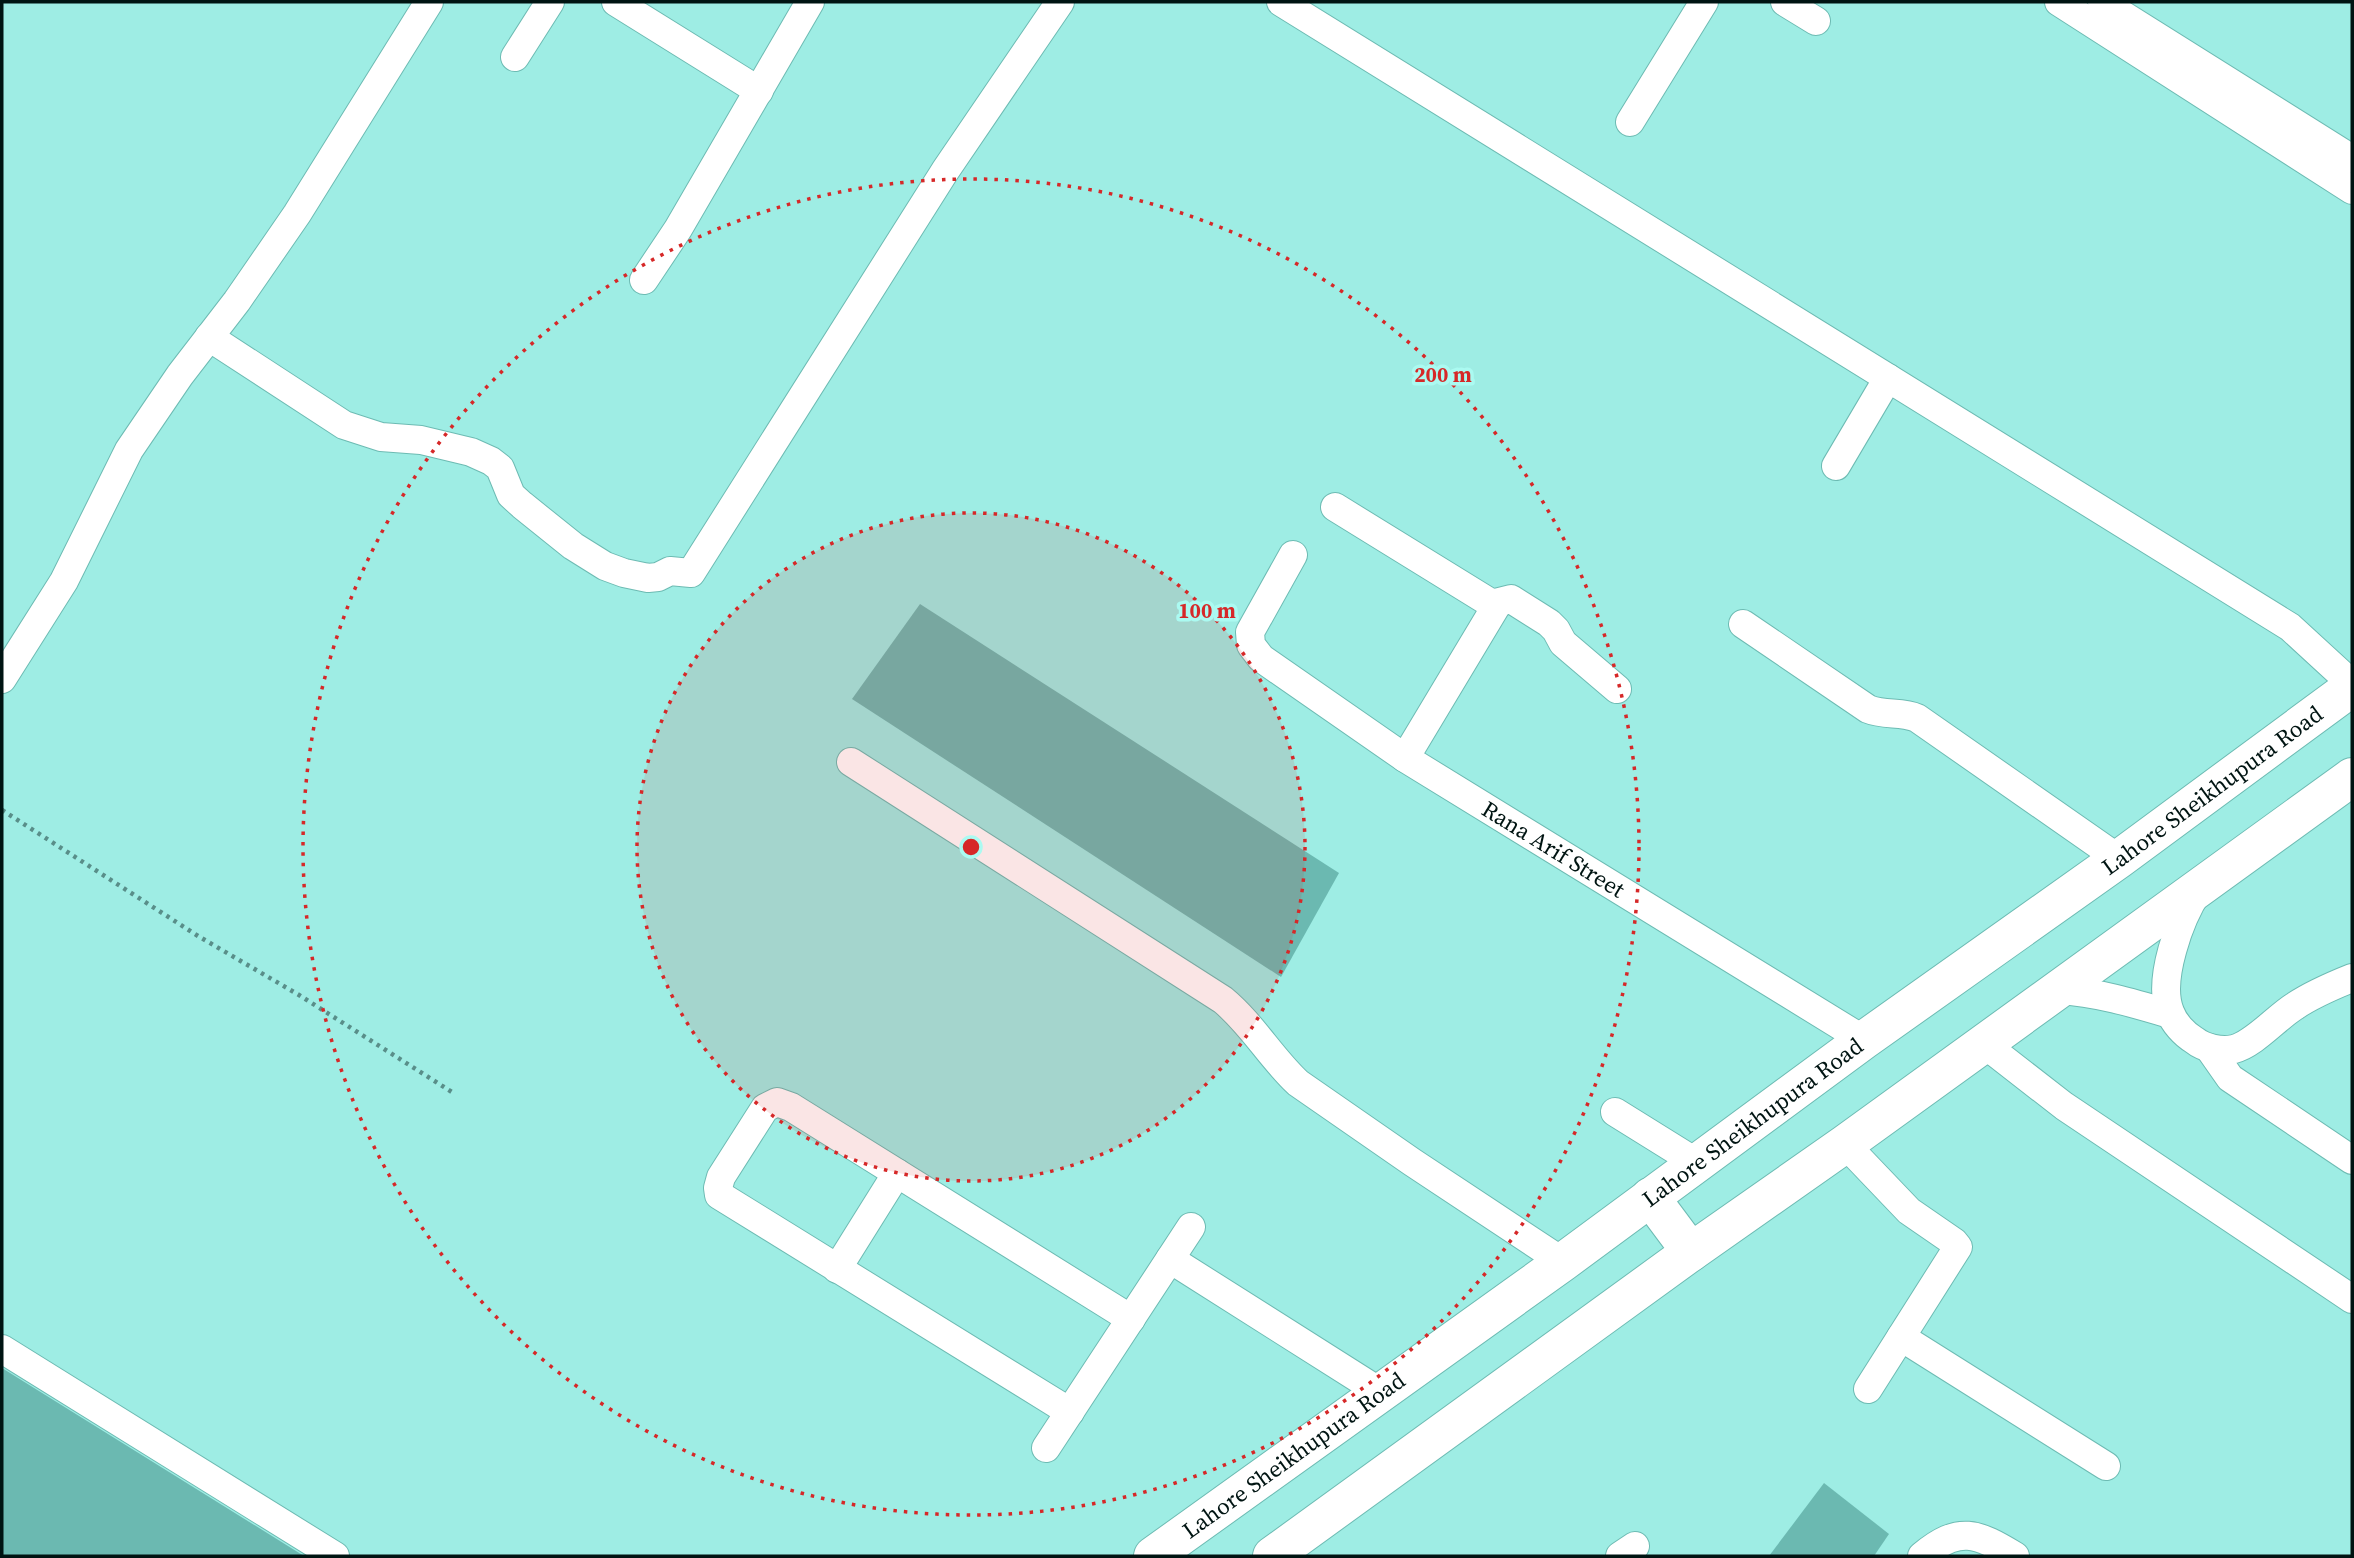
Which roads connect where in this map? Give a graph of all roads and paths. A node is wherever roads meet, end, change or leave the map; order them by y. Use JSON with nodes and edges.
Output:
{"nodes":[{"id":1,"x":429,"y":2,"type":"edge"},
{"id":2,"x":550,"y":2,"type":"edge"},
{"id":3,"x":616,"y":2,"type":"edge"},
{"id":4,"x":810,"y":2,"type":"edge"},
{"id":5,"x":1060,"y":2,"type":"edge"},
{"id":6,"x":1281,"y":2,"type":"edge"},
{"id":7,"x":1704,"y":2,"type":"edge"},
{"id":8,"x":1785,"y":2,"type":"edge"},
{"id":9,"x":2102,"y":2,"type":"edge"},
{"id":10,"x":2063,"y":4,"type":"edge"},
{"id":11,"x":1816,"y":21,"type":"dead end"},
{"id":12,"x":515,"y":57,"type":"dead end"},
{"id":13,"x":760,"y":91,"type":"junction"},
{"id":14,"x":1630,"y":122,"type":"dead end"},
{"id":15,"x":2352,"y":159,"type":"edge"},
{"id":16,"x":2352,"y":190,"type":"edge"},
{"id":17,"x":644,"y":280,"type":"dead end"},
{"id":18,"x":209,"y":337,"type":"junction"},
{"id":19,"x":1888,"y":378,"type":"junction"},
{"id":20,"x":1836,"y":466,"type":"dead end"},
{"id":21,"x":1335,"y":507,"type":"dead end"},
{"id":22,"x":1293,"y":555,"type":"dead end"},
{"id":23,"x":1498,"y":603,"type":"junction"},
{"id":24,"x":1743,"y":624,"type":"dead end"},
{"id":25,"x":2,"y":679,"type":"edge"},
{"id":26,"x":2352,"y":685,"type":"edge"},
{"id":27,"x":1617,"y":689,"type":"dead end"},
{"id":28,"x":1405,"y":758,"type":"junction"},
{"id":29,"x":851,"y":762,"type":"dead end"},
{"id":30,"x":2350,"y":781,"type":"edge"},
{"id":31,"x":2,"y":810,"type":"edge"},
{"id":32,"x":2119,"y":859,"type":"junction"},
{"id":33,"x":2202,"y":886,"type":"junction"},
{"id":34,"x":2352,"y":978,"type":"edge"},
{"id":35,"x":2058,"y":990,"type":"junction"},
{"id":36,"x":2170,"y":1014,"type":"junction"},
{"id":37,"x":1864,"y":1040,"type":"junction"},
{"id":38,"x":1983,"y":1043,"type":"junction"},
{"id":39,"x":2208,"y":1048,"type":"junction"},
{"id":40,"x":455,"y":1094,"type":"dead end"},
{"id":41,"x":1615,"y":1112,"type":"dead end"},
{"id":42,"x":1845,"y":1144,"type":"junction"},
{"id":43,"x":2352,"y":1160,"type":"edge"},
{"id":44,"x":1697,"y":1163,"type":"junction"},
{"id":45,"x":897,"y":1173,"type":"junction"},
{"id":46,"x":1650,"y":1197,"type":"junction"},
{"id":47,"x":1191,"y":1227,"type":"dead end"},
{"id":48,"x":1691,"y":1252,"type":"junction"},
{"id":49,"x":1170,"y":1259,"type":"junction"},
{"id":50,"x":1563,"y":1262,"type":"junction"},
{"id":51,"x":837,"y":1269,"type":"junction"},
{"id":52,"x":2352,"y":1299,"type":"edge"},
{"id":53,"x":1131,"y":1319,"type":"junction"},
{"id":54,"x":1901,"y":1337,"type":"junction"},
{"id":55,"x":2,"y":1349,"type":"edge"},
{"id":56,"x":1868,"y":1389,"type":"dead end"},
{"id":57,"x":1380,"y":1392,"type":"junction"},
{"id":58,"x":1070,"y":1412,"type":"junction"},
{"id":59,"x":1046,"y":1448,"type":"dead end"},
{"id":60,"x":2106,"y":1466,"type":"dead end"},
{"id":61,"x":334,"y":1556,"type":"edge"},
{"id":62,"x":1153,"y":1556,"type":"edge"},
{"id":63,"x":1272,"y":1556,"type":"edge"},
{"id":64,"x":1922,"y":1556,"type":"edge"},
{"id":65,"x":2015,"y":1556,"type":"edge"}],
"edges":[{"from":1,"to":18,"type":"street"},
{"from":2,"to":12,"type":"street"},
{"from":3,"to":13,"type":"street"},
{"from":4,"to":13,"type":"street"},
{"from":5,"to":18,"type":"street"},
{"from":6,"to":19,"type":"street"},
{"from":7,"to":14,"type":"street"},
{"from":8,"to":11,"type":"street"},
{"from":9,"to":15,"type":"street"},
{"from":10,"to":16,"type":"street"},
{"from":13,"to":17,"type":"street"},
{"from":18,"to":25,"type":"street"},
{"from":19,"to":20,"type":"street"},
{"from":19,"to":26,"type":"street"},
{"from":21,"to":23,"type":"street"},
{"from":22,"to":28,"type":"street","name":"Rana Arif Street"},
{"from":23,"to":27,"type":"street"},
{"from":23,"to":28,"type":"street"},
{"from":24,"to":32,"type":"street"},
{"from":26,"to":32,"type":"highway","name":"Lahore Sheikhupura Road"},
{"from":28,"to":37,"type":"street","name":"Rana Arif Street"},
{"from":29,"to":50,"type":"street"},
{"from":30,"to":33,"type":"highway"},
{"from":31,"to":40,"type":"path"},
{"from":32,"to":37,"type":"highway","name":"Lahore Sheikhupura Road"},
{"from":33,"to":35,"type":"highway"},
{"from":33,"to":36,"type":"street"},
{"from":34,"to":39,"type":"street"},
{"from":35,"to":36,"type":"street"},
{"from":35,"to":38,"type":"highway"},
{"from":36,"to":39,"type":"street"},
{"from":37,"to":44,"type":"highway","name":"Lahore Sheikhupura Road"},
{"from":38,"to":42,"type":"highway"},
{"from":38,"to":52,"type":"street"},
{"from":39,"to":43,"type":"street"},
{"from":41,"to":44,"type":"street"},
{"from":42,"to":48,"type":"highway"},
{"from":42,"to":54,"type":"street"},
{"from":44,"to":46,"type":"highway","name":"Lahore Sheikhupura Road"},
{"from":45,"to":51,"type":"street"},
{"from":45,"to":51,"type":"street"},
{"from":45,"to":53,"type":"street"},
{"from":46,"to":48,"type":"highway"},
{"from":46,"to":50,"type":"highway","name":"Lahore Sheikhupura Road"},
{"from":47,"to":49,"type":"street"},
{"from":48,"to":63,"type":"highway"},
{"from":49,"to":53,"type":"street"},
{"from":49,"to":57,"type":"street"},
{"from":50,"to":57,"type":"highway","name":"Lahore Sheikhupura Road"},
{"from":51,"to":58,"type":"street"},
{"from":53,"to":58,"type":"street"},
{"from":54,"to":56,"type":"street"},
{"from":54,"to":60,"type":"street"},
{"from":55,"to":61,"type":"street"},
{"from":57,"to":62,"type":"highway","name":"Lahore Sheikhupura Road"},
{"from":58,"to":59,"type":"street"},
{"from":64,"to":65,"type":"street"}]}
